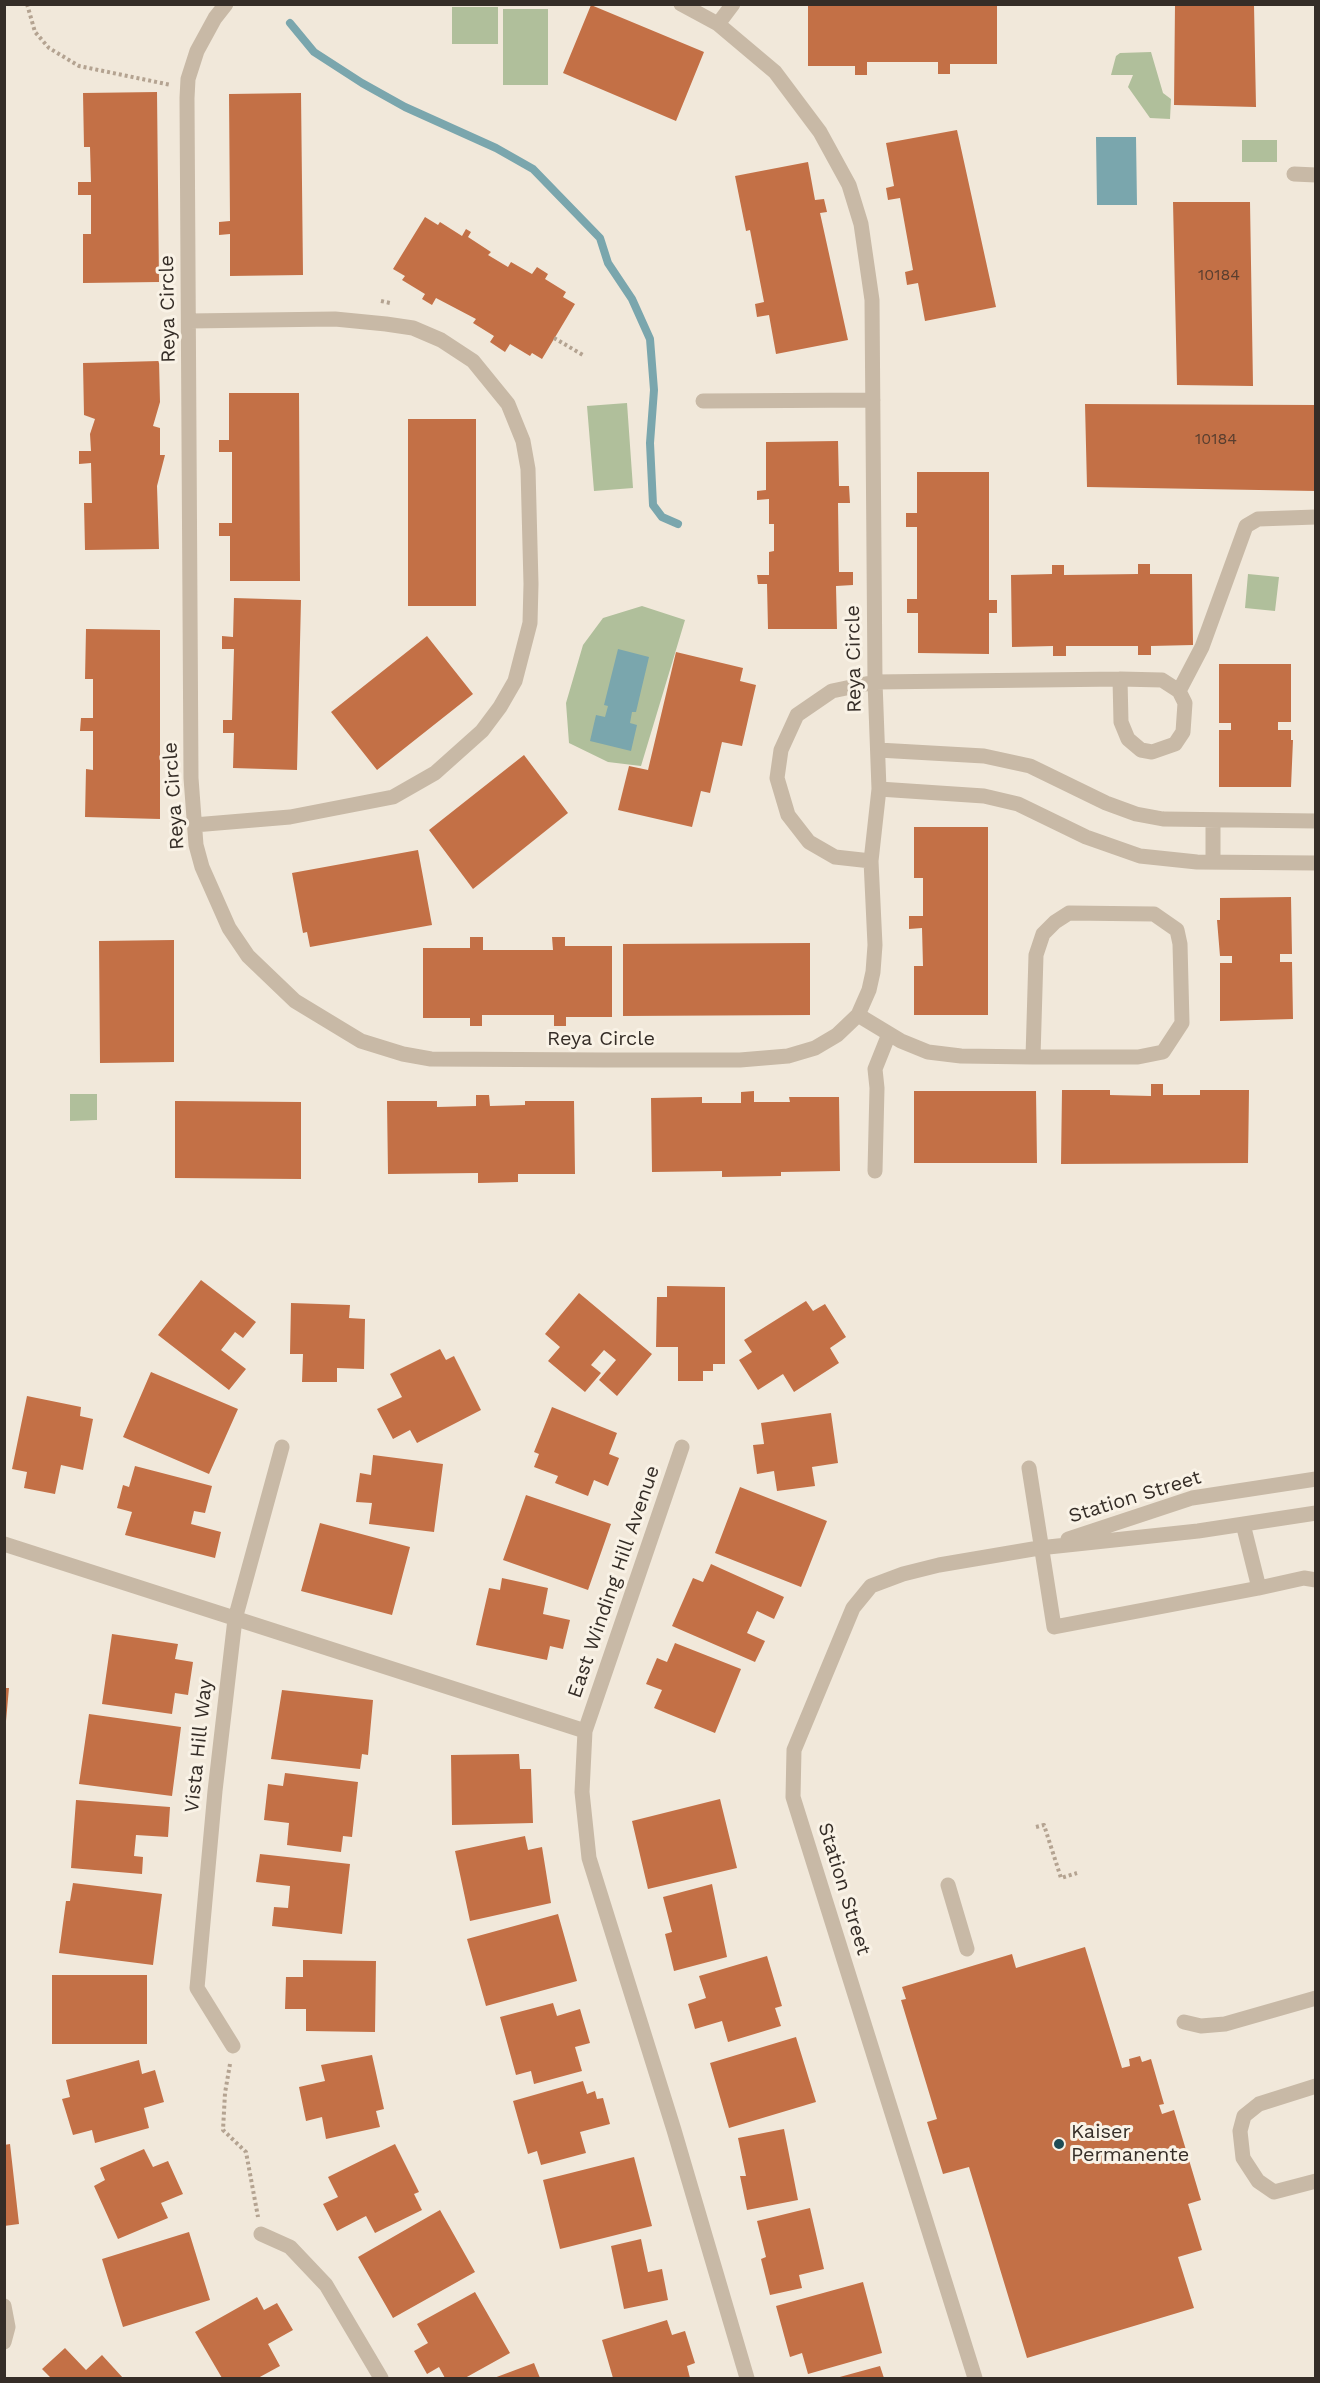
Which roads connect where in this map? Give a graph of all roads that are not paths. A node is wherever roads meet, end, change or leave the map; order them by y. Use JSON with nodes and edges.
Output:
{"nodes":[{"id":1,"x":226,"y":4,"type":"edge"},
{"id":2,"x":681,"y":4,"type":"edge"},
{"id":3,"x":733,"y":4,"type":"edge"},
{"id":4,"x":718,"y":24,"type":"junction"},
{"id":5,"x":1294,"y":174,"type":"dead end"},
{"id":6,"x":1316,"y":175,"type":"edge"},
{"id":7,"x":189,"y":321,"type":"junction"},
{"id":8,"x":873,"y":400,"type":"junction"},
{"id":9,"x":703,"y":401,"type":"dead end"},
{"id":10,"x":1316,"y":517,"type":"edge"},
{"id":11,"x":1120,"y":679,"type":"junction"},
{"id":12,"x":875,"y":682,"type":"junction"},
{"id":13,"x":1179,"y":691,"type":"junction"},
{"id":14,"x":878,"y":750,"type":"junction"},
{"id":15,"x":879,"y":789,"type":"junction"},
{"id":16,"x":1213,"y":820,"type":"junction"},
{"id":17,"x":1316,"y":820,"type":"edge"},
{"id":18,"x":194,"y":825,"type":"junction"},
{"id":19,"x":871,"y":861,"type":"junction"},
{"id":20,"x":1213,"y":862,"type":"junction"},
{"id":21,"x":1316,"y":863,"type":"edge"},
{"id":22,"x":858,"y":1015,"type":"junction"},
{"id":23,"x":889,"y":1034,"type":"junction"},
{"id":24,"x":1033,"y":1057,"type":"junction"},
{"id":25,"x":875,"y":1171,"type":"dead end"},
{"id":26,"x":282,"y":1446,"type":"dead end"},
{"id":27,"x":682,"y":1446,"type":"dead end"},
{"id":28,"x":1029,"y":1468,"type":"dead end"},
{"id":29,"x":1316,"y":1479,"type":"edge"},
{"id":30,"x":1316,"y":1513,"type":"edge"},
{"id":31,"x":1243,"y":1524,"type":"junction"},
{"id":32,"x":4,"y":1544,"type":"edge"},
{"id":33,"x":1039,"y":1548,"type":"junction"},
{"id":34,"x":1316,"y":1580,"type":"edge"},
{"id":35,"x":1259,"y":1588,"type":"junction"},
{"id":36,"x":235,"y":1619,"type":"junction"},
{"id":37,"x":585,"y":1731,"type":"junction"},
{"id":38,"x":948,"y":1885,"type":"dead end"},
{"id":39,"x":967,"y":1948,"type":"dead end"},
{"id":40,"x":1316,"y":1998,"type":"edge"},
{"id":41,"x":1184,"y":2022,"type":"dead end"},
{"id":42,"x":233,"y":2046,"type":"road end"},
{"id":43,"x":1316,"y":2086,"type":"edge"},
{"id":44,"x":1316,"y":2181,"type":"edge"},
{"id":45,"x":261,"y":2234,"type":"road end"},
{"id":46,"x":4,"y":2306,"type":"edge"},
{"id":47,"x":4,"y":2342,"type":"edge"},
{"id":48,"x":381,"y":2379,"type":"edge"},
{"id":49,"x":747,"y":2379,"type":"edge"},
{"id":50,"x":975,"y":2379,"type":"edge"}],
"edges":[{"from":1,"to":7,"type":"street","name":"Reya Circle"},
{"from":2,"to":4,"type":"street","name":"Reya Circle"},
{"from":3,"to":4,"type":"street"},
{"from":4,"to":8,"type":"street","name":"Reya Circle"},
{"from":5,"to":6,"type":"street"},
{"from":7,"to":18,"type":"street","name":"Reya Circle"},
{"from":7,"to":18,"type":"street"},
{"from":8,"to":9,"type":"street"},
{"from":8,"to":12,"type":"street","name":"Reya Circle"},
{"from":10,"to":13,"type":"street"},
{"from":11,"to":12,"type":"street"},
{"from":11,"to":13,"type":"street"},
{"from":11,"to":13,"type":"street"},
{"from":12,"to":14,"type":"street","name":"Reya Circle"},
{"from":12,"to":19,"type":"street"},
{"from":14,"to":15,"type":"street","name":"Reya Circle"},
{"from":14,"to":16,"type":"street"},
{"from":15,"to":19,"type":"street","name":"Reya Circle"},
{"from":15,"to":20,"type":"street"},
{"from":16,"to":17,"type":"street"},
{"from":16,"to":20,"type":"street"},
{"from":18,"to":22,"type":"street","name":"Reya Circle"},
{"from":19,"to":22,"type":"street","name":"Reya Circle"},
{"from":20,"to":21,"type":"street"},
{"from":22,"to":23,"type":"street"},
{"from":23,"to":24,"type":"street"},
{"from":23,"to":25,"type":"street"},
{"from":24,"to":24,"type":"street"},
{"from":26,"to":36,"type":"street","name":"Vista Hill Way"},
{"from":27,"to":37,"type":"street","name":"East Winding Hill Avenue"},
{"from":28,"to":33,"type":"street"},
{"from":29,"to":33,"type":"street","name":"Station Street"},
{"from":30,"to":31,"type":"street","name":"Station Street"},
{"from":31,"to":33,"type":"street","name":"Station Street"},
{"from":31,"to":35,"type":"street"},
{"from":32,"to":36,"type":"street"},
{"from":33,"to":35,"type":"street"},
{"from":33,"to":50,"type":"street","name":"Station Street"},
{"from":34,"to":35,"type":"street"},
{"from":36,"to":37,"type":"street"},
{"from":36,"to":42,"type":"street","name":"Vista Hill Way"},
{"from":37,"to":49,"type":"street","name":"East Winding Hill Avenue"},
{"from":38,"to":39,"type":"street"},
{"from":40,"to":41,"type":"street"},
{"from":43,"to":44,"type":"street"},
{"from":45,"to":48,"type":"street"},
{"from":46,"to":47,"type":"street"}]}
